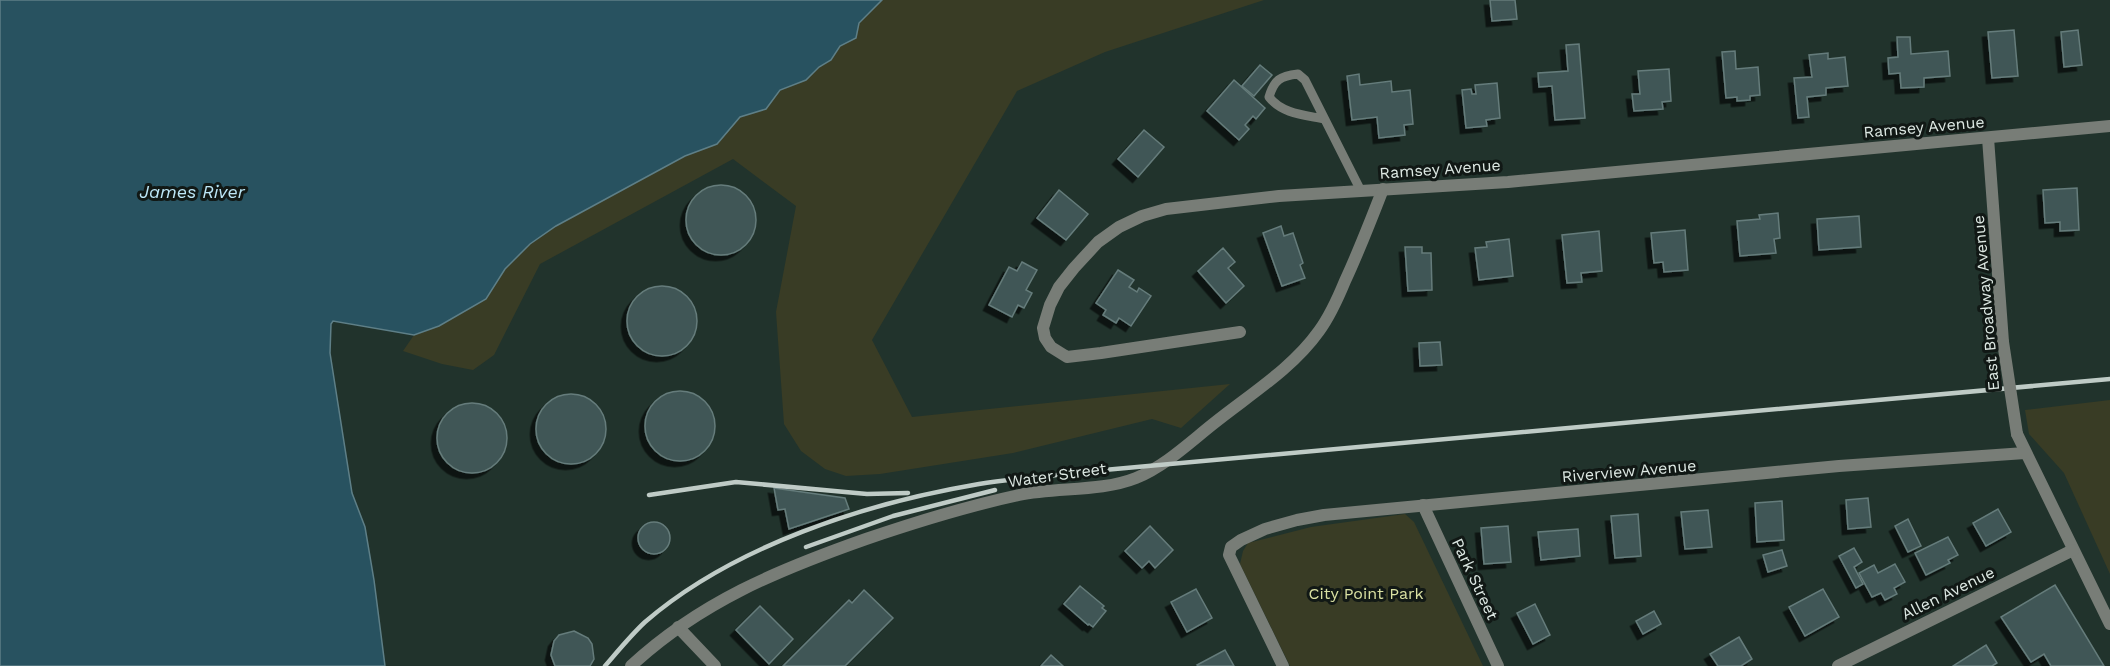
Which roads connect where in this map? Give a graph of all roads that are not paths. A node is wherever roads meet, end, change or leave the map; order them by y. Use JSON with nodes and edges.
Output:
{"nodes":[{"id":1,"x":1324,"y":119,"type":"junction"},
{"id":2,"x":2110,"y":126,"type":"edge"},
{"id":3,"x":1988,"y":138,"type":"junction"},
{"id":4,"x":1383,"y":189,"type":"junction"},
{"id":5,"x":1360,"y":191,"type":"junction"},
{"id":6,"x":1240,"y":332,"type":"dead end"},
{"id":7,"x":2025,"y":453,"type":"junction"},
{"id":8,"x":1423,"y":505,"type":"junction"},
{"id":9,"x":2073,"y":550,"type":"junction"},
{"id":10,"x":2110,"y":624,"type":"edge"},
{"id":11,"x":678,"y":627,"type":"junction"},
{"id":12,"x":631,"y":666,"type":"edge"},
{"id":13,"x":715,"y":666,"type":"edge"},
{"id":14,"x":1283,"y":666,"type":"edge"},
{"id":15,"x":1498,"y":666,"type":"edge"},
{"id":16,"x":1838,"y":666,"type":"edge"}],
"edges":[{"from":1,"to":1,"type":"lane"},
{"from":1,"to":5,"type":"lane"},
{"from":2,"to":3,"type":"street","name":"Ramsey Avenue"},
{"from":3,"to":4,"type":"street","name":"Ramsey Avenue"},
{"from":3,"to":7,"type":"street","name":"East Broadway Avenue","bridge":true},
{"from":4,"to":5,"type":"street","name":"Ramsey Avenue"},
{"from":4,"to":11,"type":"street","name":"Water Street"},
{"from":5,"to":6,"type":"street","name":"Ramsey Avenue"},
{"from":7,"to":8,"type":"street","name":"Riverview Avenue"},
{"from":7,"to":9,"type":"street","name":"East Broadway Avenue"},
{"from":8,"to":14,"type":"street","name":"Riverview Avenue"},
{"from":8,"to":15,"type":"street","name":"Park Street"},
{"from":9,"to":10,"type":"street","name":"East Broadway Avenue"},
{"from":9,"to":16,"type":"street","name":"Allen Avenue"},
{"from":11,"to":12,"type":"street","name":"Water Street"},
{"from":11,"to":13,"type":"street"}]}
